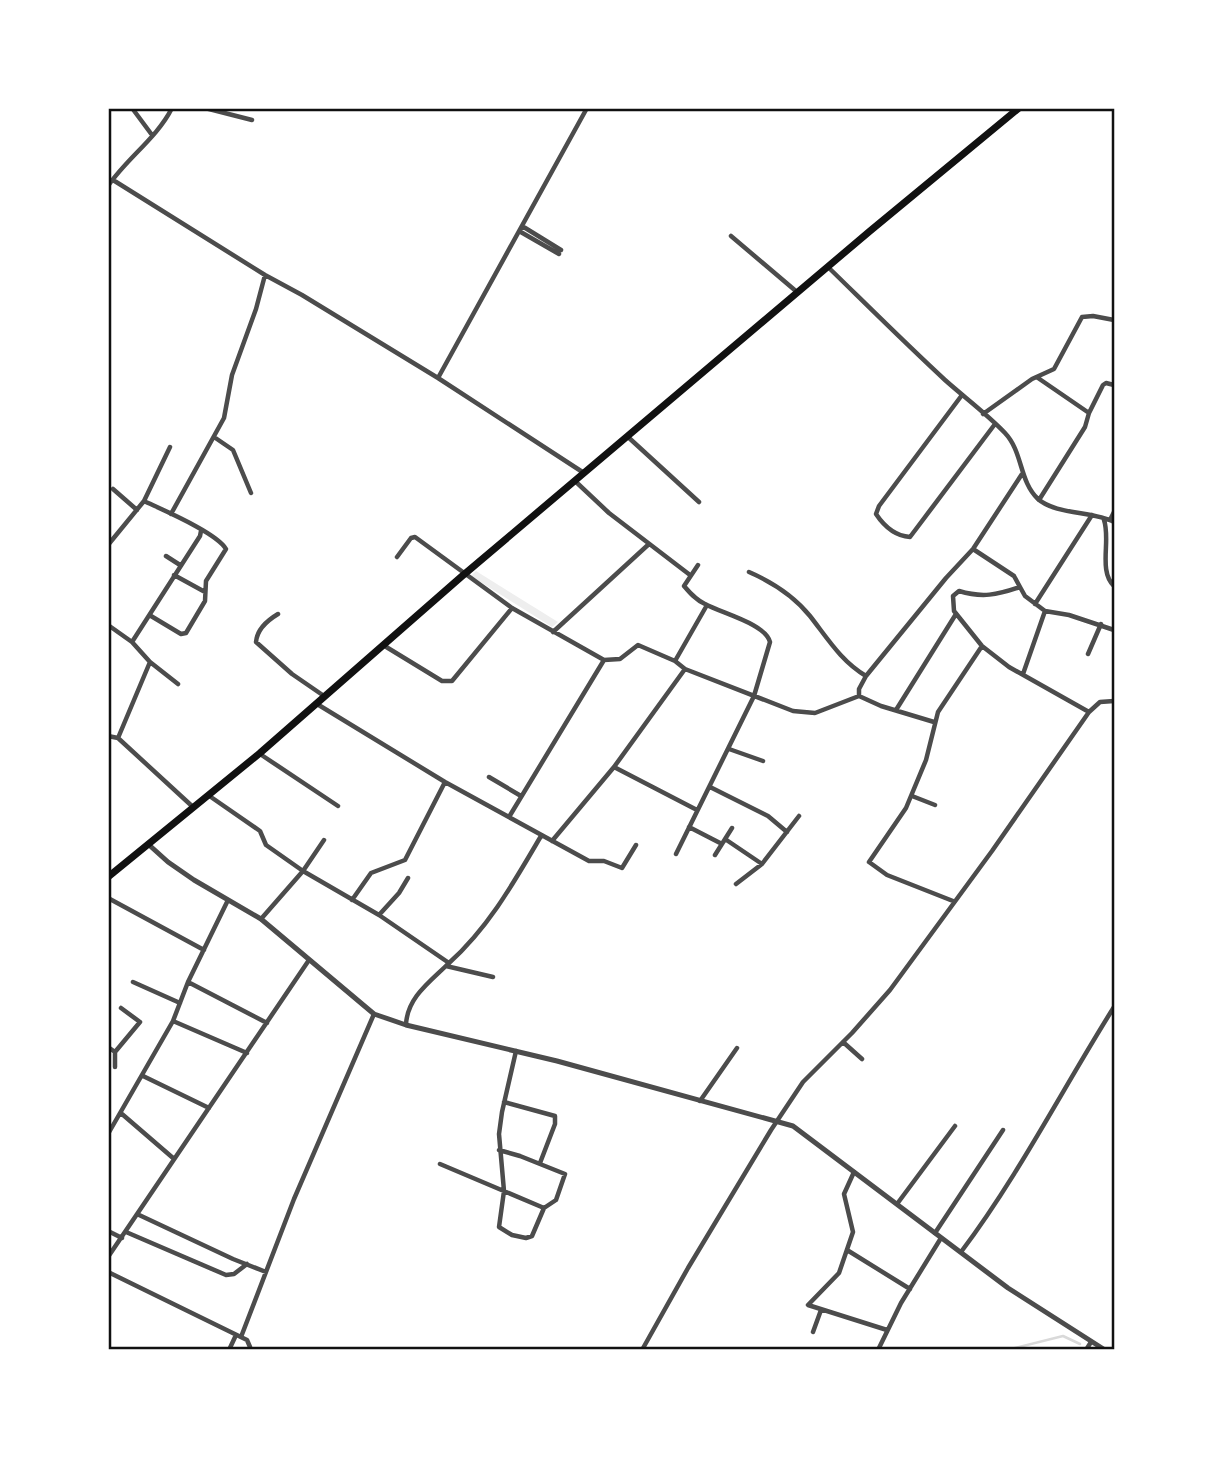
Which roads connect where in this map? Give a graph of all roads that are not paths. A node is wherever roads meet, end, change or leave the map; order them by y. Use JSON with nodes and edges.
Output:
{"nodes":[{"id":1,"x":132,"y":108,"type":"edge"},
{"id":2,"x":172,"y":108,"type":"edge"},
{"id":3,"x":205,"y":108,"type":"edge"},
{"id":4,"x":587,"y":108,"type":"edge"},
{"id":5,"x":1019,"y":108,"type":"edge"},
{"id":6,"x":252,"y":120,"type":"dead end"},
{"id":7,"x":152,"y":135,"type":"junction"},
{"id":8,"x":113,"y":180,"type":"junction"},
{"id":9,"x":108,"y":186,"type":"edge"},
{"id":10,"x":520,"y":228,"type":"junction"},
{"id":11,"x":731,"y":236,"type":"dead end"},
{"id":12,"x":560,"y":252,"type":"dead end"},
{"id":13,"x":829,"y":268,"type":"junction"},
{"id":14,"x":265,"y":275,"type":"junction"},
{"id":15,"x":798,"y":293,"type":"junction"},
{"id":16,"x":1115,"y":320,"type":"edge"},
{"id":17,"x":1038,"y":377,"type":"junction"},
{"id":18,"x":438,"y":378,"type":"junction"},
{"id":19,"x":1115,"y":385,"type":"edge"},
{"id":20,"x":962,"y":395,"type":"junction"},
{"id":21,"x":1089,"y":413,"type":"junction"},
{"id":22,"x":983,"y":414,"type":"junction"},
{"id":23,"x":995,"y":424,"type":"junction"},
{"id":24,"x":214,"y":437,"type":"junction"},
{"id":25,"x":628,"y":438,"type":"junction"},
{"id":26,"x":170,"y":447,"type":"dead end"},
{"id":27,"x":584,"y":473,"type":"junction"},
{"id":28,"x":1022,"y":473,"type":"junction"},
{"id":29,"x":575,"y":481,"type":"junction"},
{"id":30,"x":113,"y":489,"type":"dead end"},
{"id":31,"x":251,"y":493,"type":"dead end"},
{"id":32,"x":1039,"y":500,"type":"junction"},
{"id":33,"x":144,"y":501,"type":"junction"},
{"id":34,"x":699,"y":502,"type":"dead end"},
{"id":35,"x":137,"y":510,"type":"junction"},
{"id":36,"x":1115,"y":512,"type":"edge"},
{"id":37,"x":171,"y":514,"type":"junction"},
{"id":38,"x":1092,"y":515,"type":"junction"},
{"id":39,"x":1109,"y":521,"type":"edge"},
{"id":40,"x":200,"y":530,"type":"junction"},
{"id":41,"x":649,"y":544,"type":"junction"},
{"id":42,"x":108,"y":545,"type":"edge"},
{"id":43,"x":973,"y":549,"type":"junction"},
{"id":44,"x":166,"y":556,"type":"dead end"},
{"id":45,"x":397,"y":557,"type":"dead end"},
{"id":46,"x":698,"y":565,"type":"dead end"},
{"id":47,"x":180,"y":566,"type":"junction"},
{"id":48,"x":749,"y":572,"type":"dead end"},
{"id":49,"x":466,"y":573,"type":"junction"},
{"id":50,"x":174,"y":575,"type":"junction"},
{"id":51,"x":690,"y":575,"type":"junction"},
{"id":52,"x":1115,"y":586,"type":"edge"},
{"id":53,"x":1020,"y":587,"type":"junction"},
{"id":54,"x":205,"y":592,"type":"junction"},
{"id":55,"x":1035,"y":604,"type":"junction"},
{"id":56,"x":706,"y":605,"type":"junction"},
{"id":57,"x":512,"y":608,"type":"junction"},
{"id":58,"x":1045,"y":611,"type":"junction"},
{"id":59,"x":278,"y":614,"type":"dead end"},
{"id":60,"x":956,"y":614,"type":"junction"},
{"id":61,"x":151,"y":616,"type":"junction"},
{"id":62,"x":1101,"y":624,"type":"junction"},
{"id":63,"x":108,"y":625,"type":"edge"},
{"id":64,"x":1115,"y":630,"type":"edge"},
{"id":65,"x":553,"y":632,"type":"junction"},
{"id":66,"x":132,"y":642,"type":"junction"},
{"id":67,"x":382,"y":645,"type":"junction"},
{"id":68,"x":982,"y":646,"type":"junction"},
{"id":69,"x":1088,"y":654,"type":"dead end"},
{"id":70,"x":604,"y":660,"type":"junction"},
{"id":71,"x":676,"y":661,"type":"junction"},
{"id":72,"x":150,"y":662,"type":"junction"},
{"id":73,"x":685,"y":669,"type":"junction"},
{"id":74,"x":1023,"y":674,"type":"junction"},
{"id":75,"x":866,"y":676,"type":"junction"},
{"id":76,"x":178,"y":684,"type":"dead end"},
{"id":77,"x":324,"y":696,"type":"junction"},
{"id":78,"x":754,"y":696,"type":"junction"},
{"id":79,"x":859,"y":696,"type":"junction"},
{"id":80,"x":1115,"y":701,"type":"edge"},
{"id":81,"x":316,"y":703,"type":"junction"},
{"id":82,"x":896,"y":710,"type":"junction"},
{"id":83,"x":1089,"y":712,"type":"junction"},
{"id":84,"x":934,"y":722,"type":"junction"},
{"id":85,"x":108,"y":736,"type":"edge"},
{"id":86,"x":118,"y":738,"type":"junction"},
{"id":87,"x":729,"y":748,"type":"junction"},
{"id":88,"x":260,"y":753,"type":"junction"},
{"id":89,"x":764,"y":761,"type":"dead end"},
{"id":90,"x":614,"y":768,"type":"junction"},
{"id":91,"x":489,"y":777,"type":"dead end"},
{"id":92,"x":445,"y":782,"type":"junction"},
{"id":93,"x":710,"y":787,"type":"junction"},
{"id":94,"x":208,"y":795,"type":"junction"},
{"id":95,"x":521,"y":796,"type":"junction"},
{"id":96,"x":912,"y":796,"type":"junction"},
{"id":97,"x":935,"y":805,"type":"dead end"},
{"id":98,"x":338,"y":806,"type":"dead end"},
{"id":99,"x":193,"y":807,"type":"junction"},
{"id":100,"x":697,"y":810,"type":"junction"},
{"id":101,"x":799,"y":816,"type":"dead end"},
{"id":102,"x":509,"y":817,"type":"junction"},
{"id":103,"x":689,"y":827,"type":"junction"},
{"id":104,"x":732,"y":828,"type":"dead end"},
{"id":105,"x":787,"y":832,"type":"junction"},
{"id":106,"x":541,"y":836,"type":"junction"},
{"id":107,"x":324,"y":840,"type":"dead end"},
{"id":108,"x":552,"y":841,"type":"junction"},
{"id":109,"x":724,"y":841,"type":"junction"},
{"id":110,"x":148,"y":844,"type":"junction"},
{"id":111,"x":636,"y":845,"type":"dead end"},
{"id":112,"x":676,"y":854,"type":"dead end"},
{"id":113,"x":715,"y":855,"type":"dead end"},
{"id":114,"x":762,"y":864,"type":"junction"},
{"id":115,"x":303,"y":872,"type":"junction"},
{"id":116,"x":108,"y":877,"type":"edge"},
{"id":117,"x":408,"y":878,"type":"dead end"},
{"id":118,"x":736,"y":884,"type":"dead end"},
{"id":119,"x":108,"y":898,"type":"edge"},
{"id":120,"x":228,"y":900,"type":"junction"},
{"id":121,"x":352,"y":900,"type":"junction"},
{"id":122,"x":953,"y":901,"type":"junction"},
{"id":123,"x":379,"y":915,"type":"junction"},
{"id":124,"x":261,"y":919,"type":"junction"},
{"id":125,"x":204,"y":950,"type":"junction"},
{"id":126,"x":309,"y":960,"type":"junction"},
{"id":127,"x":448,"y":964,"type":"junction"},
{"id":128,"x":493,"y":976,"type":"dead end"},
{"id":129,"x":133,"y":982,"type":"dead end"},
{"id":130,"x":188,"y":982,"type":"junction"},
{"id":131,"x":180,"y":1003,"type":"junction"},
{"id":132,"x":1115,"y":1007,"type":"edge"},
{"id":133,"x":121,"y":1008,"type":"dead end"},
{"id":134,"x":374,"y":1014,"type":"junction"},
{"id":135,"x":173,"y":1021,"type":"junction"},
{"id":136,"x":267,"y":1023,"type":"junction"},
{"id":137,"x":405,"y":1025,"type":"junction"},
{"id":138,"x":843,"y":1042,"type":"junction"},
{"id":139,"x":108,"y":1046,"type":"edge"},
{"id":140,"x":737,"y":1048,"type":"dead end"},
{"id":141,"x":516,"y":1051,"type":"junction"},
{"id":142,"x":115,"y":1052,"type":"junction"},
{"id":143,"x":247,"y":1053,"type":"junction"},
{"id":144,"x":862,"y":1059,"type":"dead end"},
{"id":145,"x":115,"y":1068,"type":"dead end"},
{"id":146,"x":143,"y":1076,"type":"junction"},
{"id":147,"x":700,"y":1101,"type":"junction"},
{"id":148,"x":504,"y":1102,"type":"junction"},
{"id":149,"x":209,"y":1108,"type":"junction"},
{"id":150,"x":122,"y":1114,"type":"junction"},
{"id":151,"x":777,"y":1120,"type":"junction"},
{"id":152,"x":955,"y":1126,"type":"dead end"},
{"id":153,"x":1003,"y":1130,"type":"dead end"},
{"id":154,"x":108,"y":1134,"type":"edge"},
{"id":155,"x":499,"y":1150,"type":"junction"},
{"id":156,"x":173,"y":1158,"type":"junction"},
{"id":157,"x":540,"y":1163,"type":"junction"},
{"id":158,"x":440,"y":1164,"type":"dead end"},
{"id":159,"x":853,"y":1172,"type":"junction"},
{"id":160,"x":504,"y":1191,"type":"junction"},
{"id":161,"x":897,"y":1204,"type":"junction"},
{"id":162,"x":544,"y":1208,"type":"junction"},
{"id":163,"x":137,"y":1214,"type":"junction"},
{"id":164,"x":108,"y":1231,"type":"edge"},
{"id":165,"x":126,"y":1232,"type":"junction"},
{"id":166,"x":935,"y":1233,"type":"junction"},
{"id":167,"x":122,"y":1238,"type":"junction"},
{"id":168,"x":941,"y":1238,"type":"junction"},
{"id":169,"x":847,"y":1250,"type":"junction"},
{"id":170,"x":961,"y":1252,"type":"junction"},
{"id":171,"x":108,"y":1256,"type":"edge"},
{"id":172,"x":247,"y":1264,"type":"junction"},
{"id":173,"x":108,"y":1272,"type":"edge"},
{"id":174,"x":266,"y":1272,"type":"junction"},
{"id":175,"x":910,"y":1289,"type":"junction"},
{"id":176,"x":821,"y":1310,"type":"junction"},
{"id":177,"x":887,"y":1330,"type":"junction"},
{"id":178,"x":813,"y":1332,"type":"dead end"},
{"id":179,"x":239,"y":1336,"type":"junction"},
{"id":180,"x":1091,"y":1342,"type":"junction"},
{"id":181,"x":229,"y":1349,"type":"edge"},
{"id":182,"x":249,"y":1349,"type":"edge"},
{"id":183,"x":642,"y":1349,"type":"edge"},
{"id":184,"x":877,"y":1349,"type":"edge"},
{"id":185,"x":1086,"y":1349,"type":"edge"},
{"id":186,"x":1105,"y":1349,"type":"edge"}],
"edges":[{"from":1,"to":7,"type":"street"},
{"from":2,"to":7,"type":"street"},
{"from":3,"to":6,"type":"street"},
{"from":4,"to":10,"type":"street"},
{"from":5,"to":13,"type":"main road"},
{"from":7,"to":8,"type":"street"},
{"from":8,"to":9,"type":"street"},
{"from":8,"to":14,"type":"street"},
{"from":10,"to":12,"type":"street"},
{"from":10,"to":18,"type":"street"},
{"from":11,"to":15,"type":"street"},
{"from":13,"to":15,"type":"main road"},
{"from":13,"to":20,"type":"street"},
{"from":14,"to":18,"type":"street"},
{"from":14,"to":24,"type":"street"},
{"from":15,"to":25,"type":"main road"},
{"from":16,"to":17,"type":"street"},
{"from":17,"to":21,"type":"street"},
{"from":17,"to":22,"type":"street"},
{"from":18,"to":27,"type":"street"},
{"from":19,"to":21,"type":"street"},
{"from":20,"to":22,"type":"street"},
{"from":20,"to":23,"type":"street"},
{"from":21,"to":32,"type":"street"},
{"from":22,"to":23,"type":"street"},
{"from":23,"to":28,"type":"street"},
{"from":24,"to":31,"type":"street"},
{"from":24,"to":37,"type":"street"},
{"from":25,"to":27,"type":"main road"},
{"from":25,"to":34,"type":"street"},
{"from":26,"to":33,"type":"street"},
{"from":27,"to":29,"type":"main road"},
{"from":28,"to":32,"type":"street"},
{"from":28,"to":43,"type":"street"},
{"from":29,"to":41,"type":"street"},
{"from":29,"to":49,"type":"main road"},
{"from":30,"to":35,"type":"street"},
{"from":32,"to":38,"type":"street"},
{"from":33,"to":35,"type":"street"},
{"from":33,"to":37,"type":"street"},
{"from":35,"to":42,"type":"street"},
{"from":36,"to":39,"type":"street"},
{"from":37,"to":40,"type":"street"},
{"from":38,"to":39,"type":"street"},
{"from":38,"to":55,"type":"street"},
{"from":39,"to":52,"type":"street"},
{"from":40,"to":47,"type":"street"},
{"from":40,"to":54,"type":"street"},
{"from":41,"to":51,"type":"street"},
{"from":41,"to":65,"type":"street"},
{"from":43,"to":53,"type":"street"},
{"from":43,"to":75,"type":"street"},
{"from":44,"to":47,"type":"street"},
{"from":45,"to":49,"type":"street"},
{"from":46,"to":51,"type":"street"},
{"from":47,"to":50,"type":"street"},
{"from":48,"to":75,"type":"street"},
{"from":49,"to":57,"type":"street"},
{"from":49,"to":67,"type":"main road"},
{"from":50,"to":54,"type":"street"},
{"from":50,"to":61,"type":"street"},
{"from":51,"to":56,"type":"street"},
{"from":53,"to":55,"type":"street"},
{"from":53,"to":60,"type":"street"},
{"from":54,"to":61,"type":"street"},
{"from":55,"to":58,"type":"street"},
{"from":56,"to":71,"type":"street"},
{"from":56,"to":78,"type":"street"},
{"from":57,"to":65,"type":"street"},
{"from":57,"to":67,"type":"street"},
{"from":58,"to":62,"type":"street"},
{"from":58,"to":74,"type":"street"},
{"from":59,"to":77,"type":"street"},
{"from":60,"to":68,"type":"street"},
{"from":60,"to":82,"type":"street"},
{"from":61,"to":66,"type":"street"},
{"from":62,"to":64,"type":"street"},
{"from":62,"to":69,"type":"street"},
{"from":63,"to":66,"type":"street"},
{"from":65,"to":70,"type":"street"},
{"from":66,"to":72,"type":"street"},
{"from":67,"to":77,"type":"main road"},
{"from":68,"to":74,"type":"street"},
{"from":68,"to":84,"type":"street"},
{"from":70,"to":71,"type":"street"},
{"from":70,"to":95,"type":"street"},
{"from":71,"to":73,"type":"street"},
{"from":72,"to":76,"type":"street"},
{"from":72,"to":86,"type":"street"},
{"from":73,"to":78,"type":"street"},
{"from":73,"to":90,"type":"street"},
{"from":74,"to":83,"type":"street"},
{"from":75,"to":79,"type":"street"},
{"from":77,"to":81,"type":"main road"},
{"from":78,"to":79,"type":"street"},
{"from":78,"to":87,"type":"street"},
{"from":79,"to":82,"type":"street"},
{"from":80,"to":83,"type":"street"},
{"from":81,"to":88,"type":"main road"},
{"from":81,"to":92,"type":"street"},
{"from":82,"to":84,"type":"street"},
{"from":83,"to":122,"type":"street"},
{"from":84,"to":96,"type":"street"},
{"from":85,"to":86,"type":"street"},
{"from":86,"to":99,"type":"street"},
{"from":87,"to":89,"type":"street"},
{"from":87,"to":93,"type":"street"},
{"from":88,"to":94,"type":"main road"},
{"from":88,"to":98,"type":"street"},
{"from":90,"to":100,"type":"street"},
{"from":90,"to":108,"type":"street"},
{"from":91,"to":95,"type":"street"},
{"from":92,"to":102,"type":"street"},
{"from":92,"to":121,"type":"street"},
{"from":93,"to":100,"type":"street"},
{"from":93,"to":105,"type":"street"},
{"from":94,"to":99,"type":"main road"},
{"from":94,"to":115,"type":"street"},
{"from":95,"to":102,"type":"street"},
{"from":96,"to":97,"type":"street"},
{"from":96,"to":122,"type":"street"},
{"from":99,"to":110,"type":"main road"},
{"from":100,"to":103,"type":"street"},
{"from":101,"to":105,"type":"street"},
{"from":102,"to":106,"type":"street"},
{"from":103,"to":109,"type":"street"},
{"from":103,"to":112,"type":"street"},
{"from":104,"to":109,"type":"street"},
{"from":105,"to":114,"type":"street"},
{"from":106,"to":108,"type":"street"},
{"from":106,"to":127,"type":"street"},
{"from":107,"to":115,"type":"street"},
{"from":108,"to":111,"type":"street"},
{"from":109,"to":113,"type":"street"},
{"from":109,"to":114,"type":"street"},
{"from":110,"to":116,"type":"main road"},
{"from":110,"to":120,"type":"street"},
{"from":114,"to":118,"type":"street"},
{"from":115,"to":121,"type":"street"},
{"from":115,"to":124,"type":"street"},
{"from":117,"to":123,"type":"street"},
{"from":119,"to":125,"type":"street"},
{"from":120,"to":124,"type":"street"},
{"from":120,"to":125,"type":"street"},
{"from":121,"to":123,"type":"street"},
{"from":122,"to":138,"type":"street"},
{"from":123,"to":127,"type":"street"},
{"from":124,"to":126,"type":"street"},
{"from":125,"to":130,"type":"street"},
{"from":126,"to":134,"type":"street"},
{"from":126,"to":136,"type":"street"},
{"from":127,"to":128,"type":"street"},
{"from":127,"to":137,"type":"street"},
{"from":129,"to":131,"type":"street"},
{"from":130,"to":131,"type":"street"},
{"from":130,"to":136,"type":"street"},
{"from":131,"to":135,"type":"street"},
{"from":132,"to":170,"type":"street"},
{"from":133,"to":142,"type":"street"},
{"from":134,"to":137,"type":"street"},
{"from":134,"to":174,"type":"street"},
{"from":135,"to":143,"type":"street"},
{"from":135,"to":146,"type":"street"},
{"from":136,"to":143,"type":"street"},
{"from":137,"to":141,"type":"street"},
{"from":138,"to":144,"type":"street"},
{"from":138,"to":151,"type":"street"},
{"from":139,"to":142,"type":"street"},
{"from":140,"to":147,"type":"street"},
{"from":141,"to":147,"type":"street"},
{"from":141,"to":148,"type":"street"},
{"from":142,"to":145,"type":"street"},
{"from":143,"to":149,"type":"street"},
{"from":146,"to":149,"type":"street"},
{"from":146,"to":150,"type":"street"},
{"from":147,"to":151,"type":"street"},
{"from":148,"to":155,"type":"street"},
{"from":148,"to":157,"type":"street"},
{"from":149,"to":156,"type":"street"},
{"from":150,"to":154,"type":"street"},
{"from":150,"to":156,"type":"street"},
{"from":151,"to":159,"type":"street"},
{"from":151,"to":183,"type":"street"},
{"from":152,"to":161,"type":"street"},
{"from":153,"to":166,"type":"street"},
{"from":155,"to":157,"type":"street"},
{"from":155,"to":160,"type":"street"},
{"from":156,"to":163,"type":"street"},
{"from":157,"to":162,"type":"street"},
{"from":158,"to":160,"type":"street"},
{"from":159,"to":161,"type":"street"},
{"from":159,"to":169,"type":"street"},
{"from":160,"to":162,"type":"street"},
{"from":160,"to":162,"type":"street"},
{"from":161,"to":166,"type":"street"},
{"from":163,"to":165,"type":"street"},
{"from":163,"to":172,"type":"street"},
{"from":164,"to":167,"type":"street"},
{"from":165,"to":167,"type":"street"},
{"from":165,"to":172,"type":"street"},
{"from":166,"to":168,"type":"street"},
{"from":167,"to":171,"type":"street"},
{"from":168,"to":170,"type":"street"},
{"from":168,"to":175,"type":"street"},
{"from":169,"to":175,"type":"street"},
{"from":169,"to":176,"type":"street"},
{"from":170,"to":180,"type":"street"},
{"from":172,"to":174,"type":"street"},
{"from":173,"to":179,"type":"street"},
{"from":174,"to":179,"type":"street"},
{"from":175,"to":177,"type":"street"},
{"from":176,"to":177,"type":"street"},
{"from":176,"to":178,"type":"street"},
{"from":177,"to":184,"type":"street"},
{"from":179,"to":181,"type":"street"},
{"from":179,"to":182,"type":"street"},
{"from":180,"to":185,"type":"street"},
{"from":180,"to":186,"type":"street"}]}
